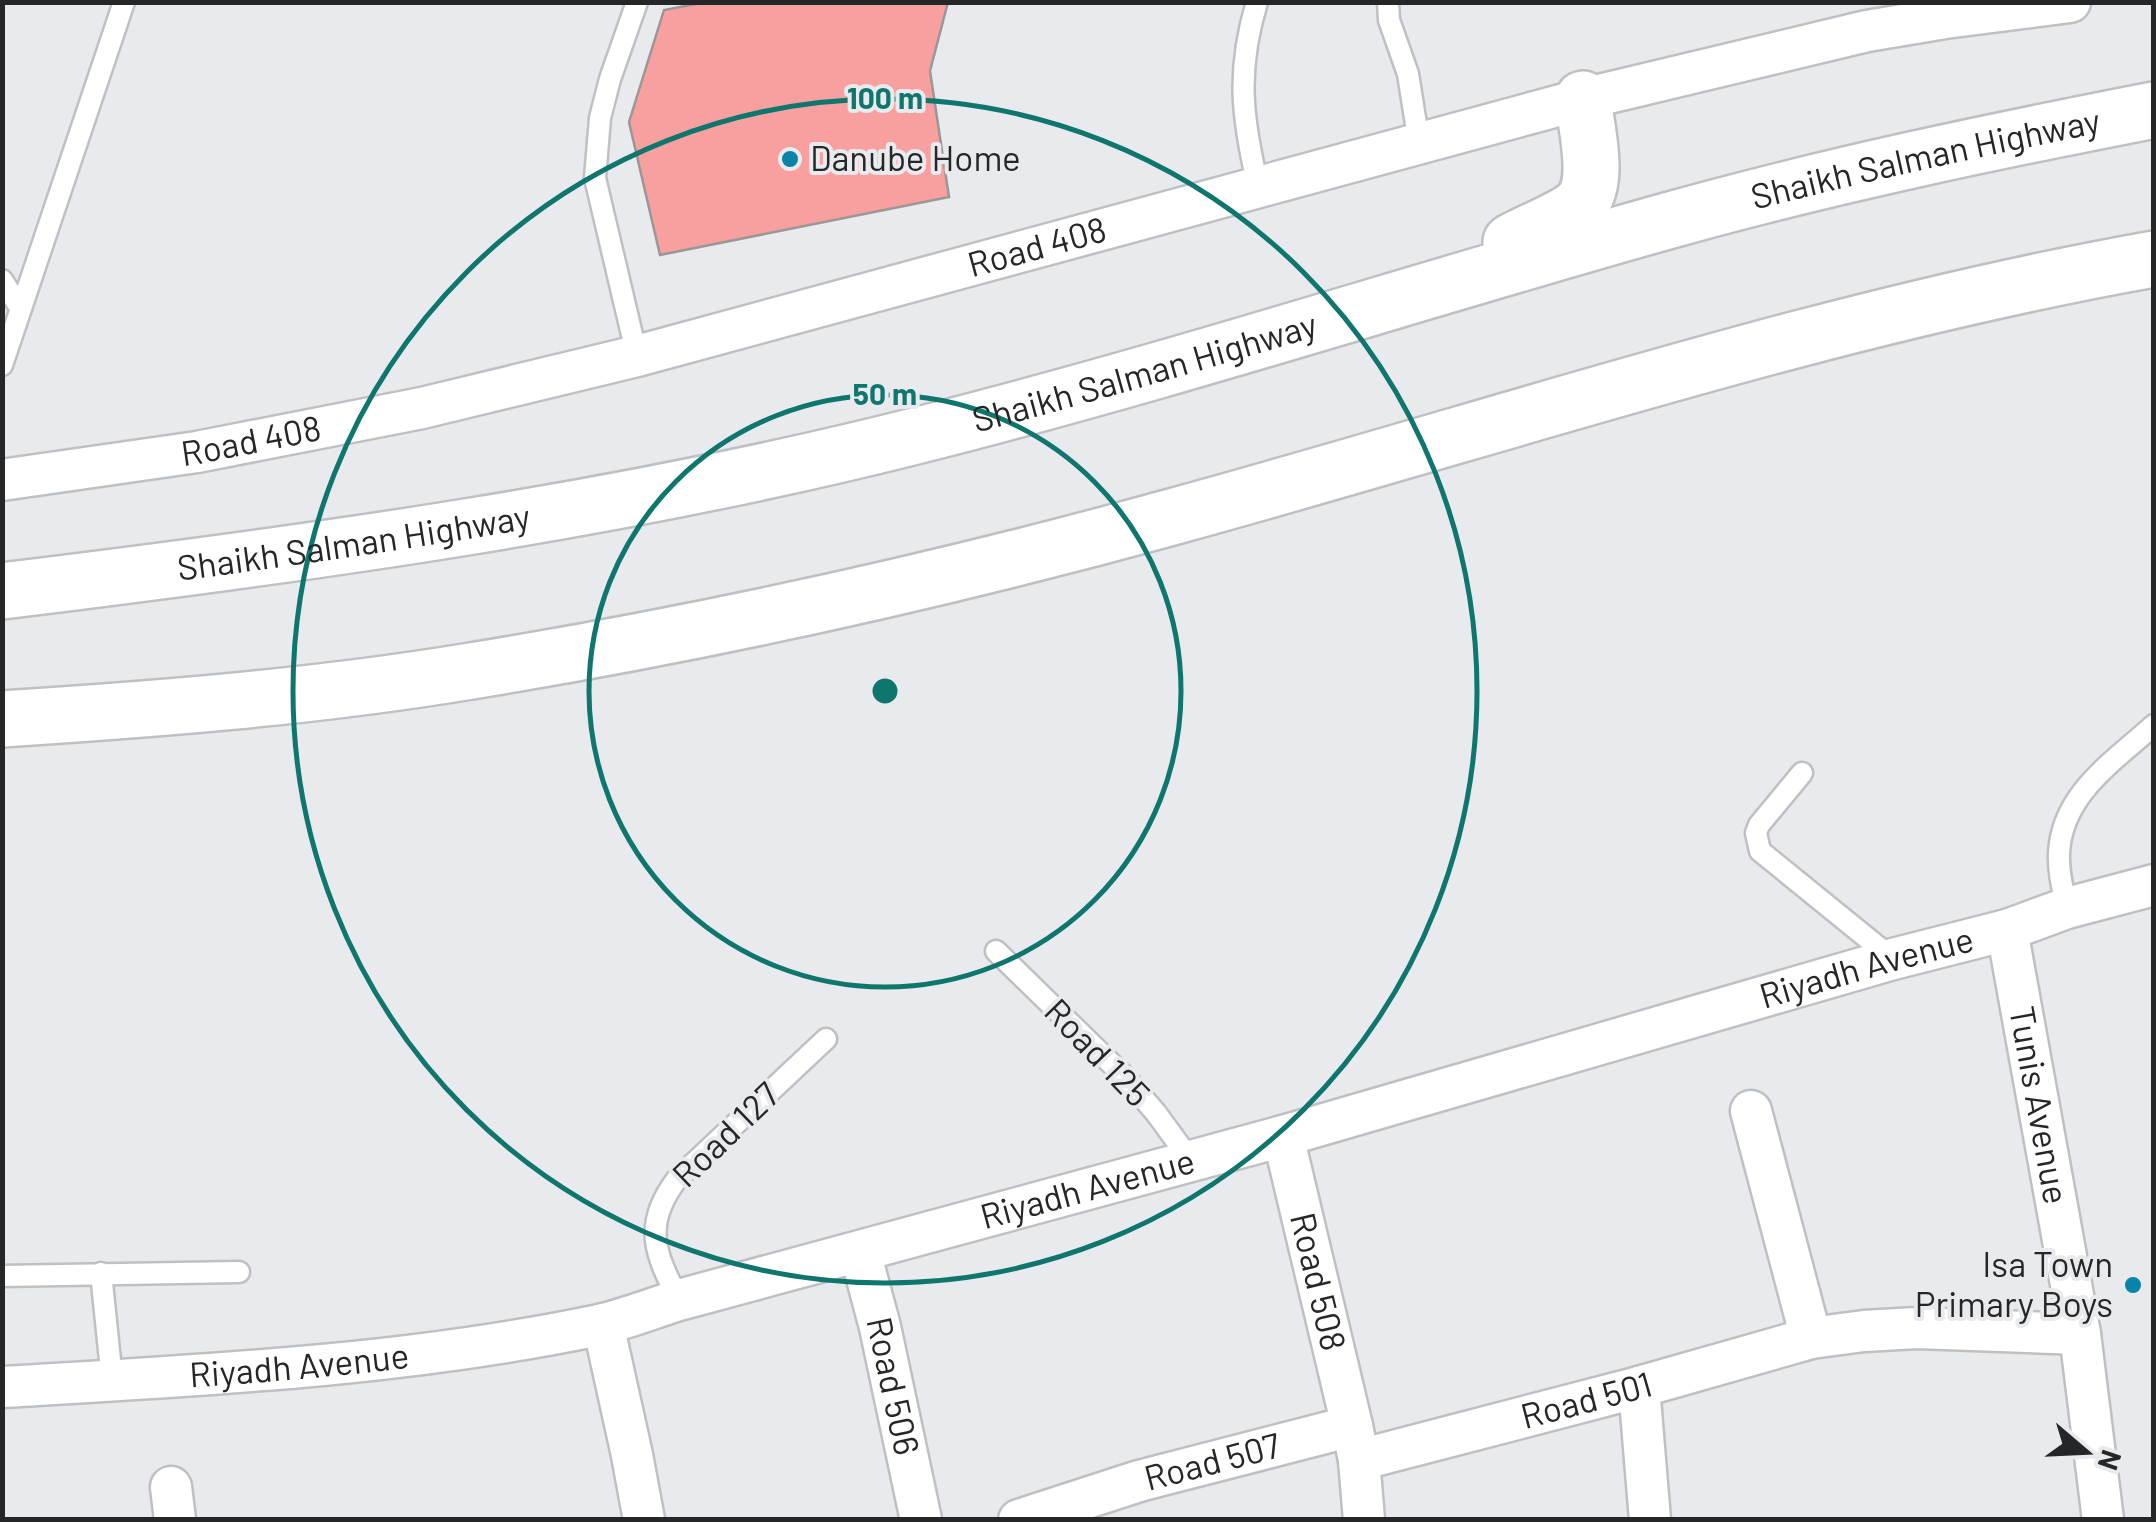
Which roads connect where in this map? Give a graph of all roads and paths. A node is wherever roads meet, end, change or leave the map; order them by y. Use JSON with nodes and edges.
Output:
{"nodes":[{"id":1,"x":124,"y":2,"type":"edge"},
{"id":2,"x":637,"y":2,"type":"edge"},
{"id":3,"x":1257,"y":2,"type":"edge"},
{"id":4,"x":1388,"y":2,"type":"edge"},
{"id":5,"x":2070,"y":2,"type":"edge"},
{"id":6,"x":1582,"y":100,"type":"junction"},
{"id":7,"x":2154,"y":110,"type":"edge"},
{"id":8,"x":1420,"y":143,"type":"junction"},
{"id":9,"x":1258,"y":186,"type":"junction"},
{"id":10,"x":2154,"y":260,"type":"edge"},
{"id":11,"x":1464,"y":279,"type":"junction"},
{"id":12,"x":2,"y":280,"type":"edge"},
{"id":13,"x":21,"y":308,"type":"junction"},
{"id":14,"x":637,"y":356,"type":"junction"},
{"id":15,"x":2,"y":365,"type":"edge"},
{"id":16,"x":2,"y":480,"type":"edge"},
{"id":17,"x":2,"y":591,"type":"edge"},
{"id":18,"x":2,"y":718,"type":"edge"},
{"id":19,"x":2154,"y":725,"type":"edge"},
{"id":20,"x":1802,"y":774,"type":"dead end"},
{"id":21,"x":2154,"y":886,"type":"edge"},
{"id":22,"x":2067,"y":908,"type":"junction"},
{"id":23,"x":2007,"y":930,"type":"junction"},
{"id":24,"x":996,"y":951,"type":"dead end"},
{"id":25,"x":1892,"y":958,"type":"junction"},
{"id":26,"x":826,"y":1039,"type":"dead end"},
{"id":27,"x":1752,"y":1111,"type":"dead end"},
{"id":28,"x":1283,"y":1136,"type":"junction"},
{"id":29,"x":1192,"y":1161,"type":"junction"},
{"id":30,"x":860,"y":1252,"type":"junction"},
{"id":31,"x":239,"y":1272,"type":"dead end"},
{"id":32,"x":101,"y":1273,"type":"junction"},
{"id":33,"x":2,"y":1276,"type":"edge"},
{"id":34,"x":679,"y":1300,"type":"junction"},
{"id":35,"x":603,"y":1324,"type":"junction"},
{"id":36,"x":2080,"y":1334,"type":"junction"},
{"id":37,"x":1811,"y":1338,"type":"junction"},
{"id":38,"x":112,"y":1380,"type":"junction"},
{"id":39,"x":2,"y":1386,"type":"edge"},
{"id":40,"x":1639,"y":1386,"type":"junction"},
{"id":41,"x":1356,"y":1443,"type":"junction"},
{"id":42,"x":1069,"y":1511,"type":"edge"},
{"id":43,"x":644,"y":1520,"type":"edge"},
{"id":44,"x":921,"y":1520,"type":"edge"},
{"id":45,"x":1018,"y":1520,"type":"edge"},
{"id":46,"x":1364,"y":1520,"type":"edge"},
{"id":47,"x":1650,"y":1520,"type":"edge"},
{"id":48,"x":2103,"y":1520,"type":"edge"}],
"edges":[{"from":1,"to":13,"type":"lane"},
{"from":2,"to":14,"type":"lane"},
{"from":3,"to":9,"type":"lane"},
{"from":4,"to":8,"type":"lane"},
{"from":5,"to":6,"type":"street","name":"Road 408"},
{"from":6,"to":8,"type":"street","name":"Road 408"},
{"from":6,"to":11,"type":"main road"},
{"from":7,"to":11,"type":"main road","name":"Shaikh Salman Highway"},
{"from":8,"to":9,"type":"street","name":"Road 408"},
{"from":9,"to":14,"type":"street","name":"Road 408"},
{"from":10,"to":18,"type":"main road"},
{"from":11,"to":17,"type":"main road","name":"Shaikh Salman Highway"},
{"from":12,"to":13,"type":"lane"},
{"from":13,"to":15,"type":"lane"},
{"from":14,"to":16,"type":"street","name":"Road 408"},
{"from":19,"to":22,"type":"lane"},
{"from":20,"to":25,"type":"lane"},
{"from":21,"to":22,"type":"street","name":"Riyadh Avenue"},
{"from":22,"to":23,"type":"street","name":"Riyadh Avenue"},
{"from":23,"to":25,"type":"street","name":"Riyadh Avenue"},
{"from":23,"to":36,"type":"street","name":"Tunis Avenue"},
{"from":24,"to":29,"type":"lane","name":"Road 125"},
{"from":25,"to":28,"type":"street","name":"Riyadh Avenue"},
{"from":26,"to":34,"type":"lane","name":"Road 127"},
{"from":27,"to":37,"type":"street"},
{"from":28,"to":29,"type":"street","name":"Riyadh Avenue"},
{"from":28,"to":41,"type":"street","name":"Road 508"},
{"from":29,"to":30,"type":"street","name":"Riyadh Avenue"},
{"from":30,"to":34,"type":"street","name":"Riyadh Avenue"},
{"from":30,"to":44,"type":"street","name":"Road 506"},
{"from":31,"to":32,"type":"lane"},
{"from":32,"to":33,"type":"lane"},
{"from":32,"to":38,"type":"lane"},
{"from":34,"to":35,"type":"street","name":"Riyadh Avenue"},
{"from":35,"to":38,"type":"street","name":"Riyadh Avenue"},
{"from":35,"to":43,"type":"street"},
{"from":36,"to":37,"type":"street","name":"Road 501"},
{"from":36,"to":48,"type":"street","name":"Tunis Avenue"},
{"from":37,"to":40,"type":"street","name":"Road 501"},
{"from":38,"to":39,"type":"street","name":"Riyadh Avenue"},
{"from":40,"to":41,"type":"street","name":"Road 501"},
{"from":40,"to":47,"type":"street"},
{"from":41,"to":42,"type":"street","name":"Road 507"},
{"from":41,"to":46,"type":"street","name":"Road 508"},
{"from":42,"to":45,"type":"street","name":"Road 507"}]}
